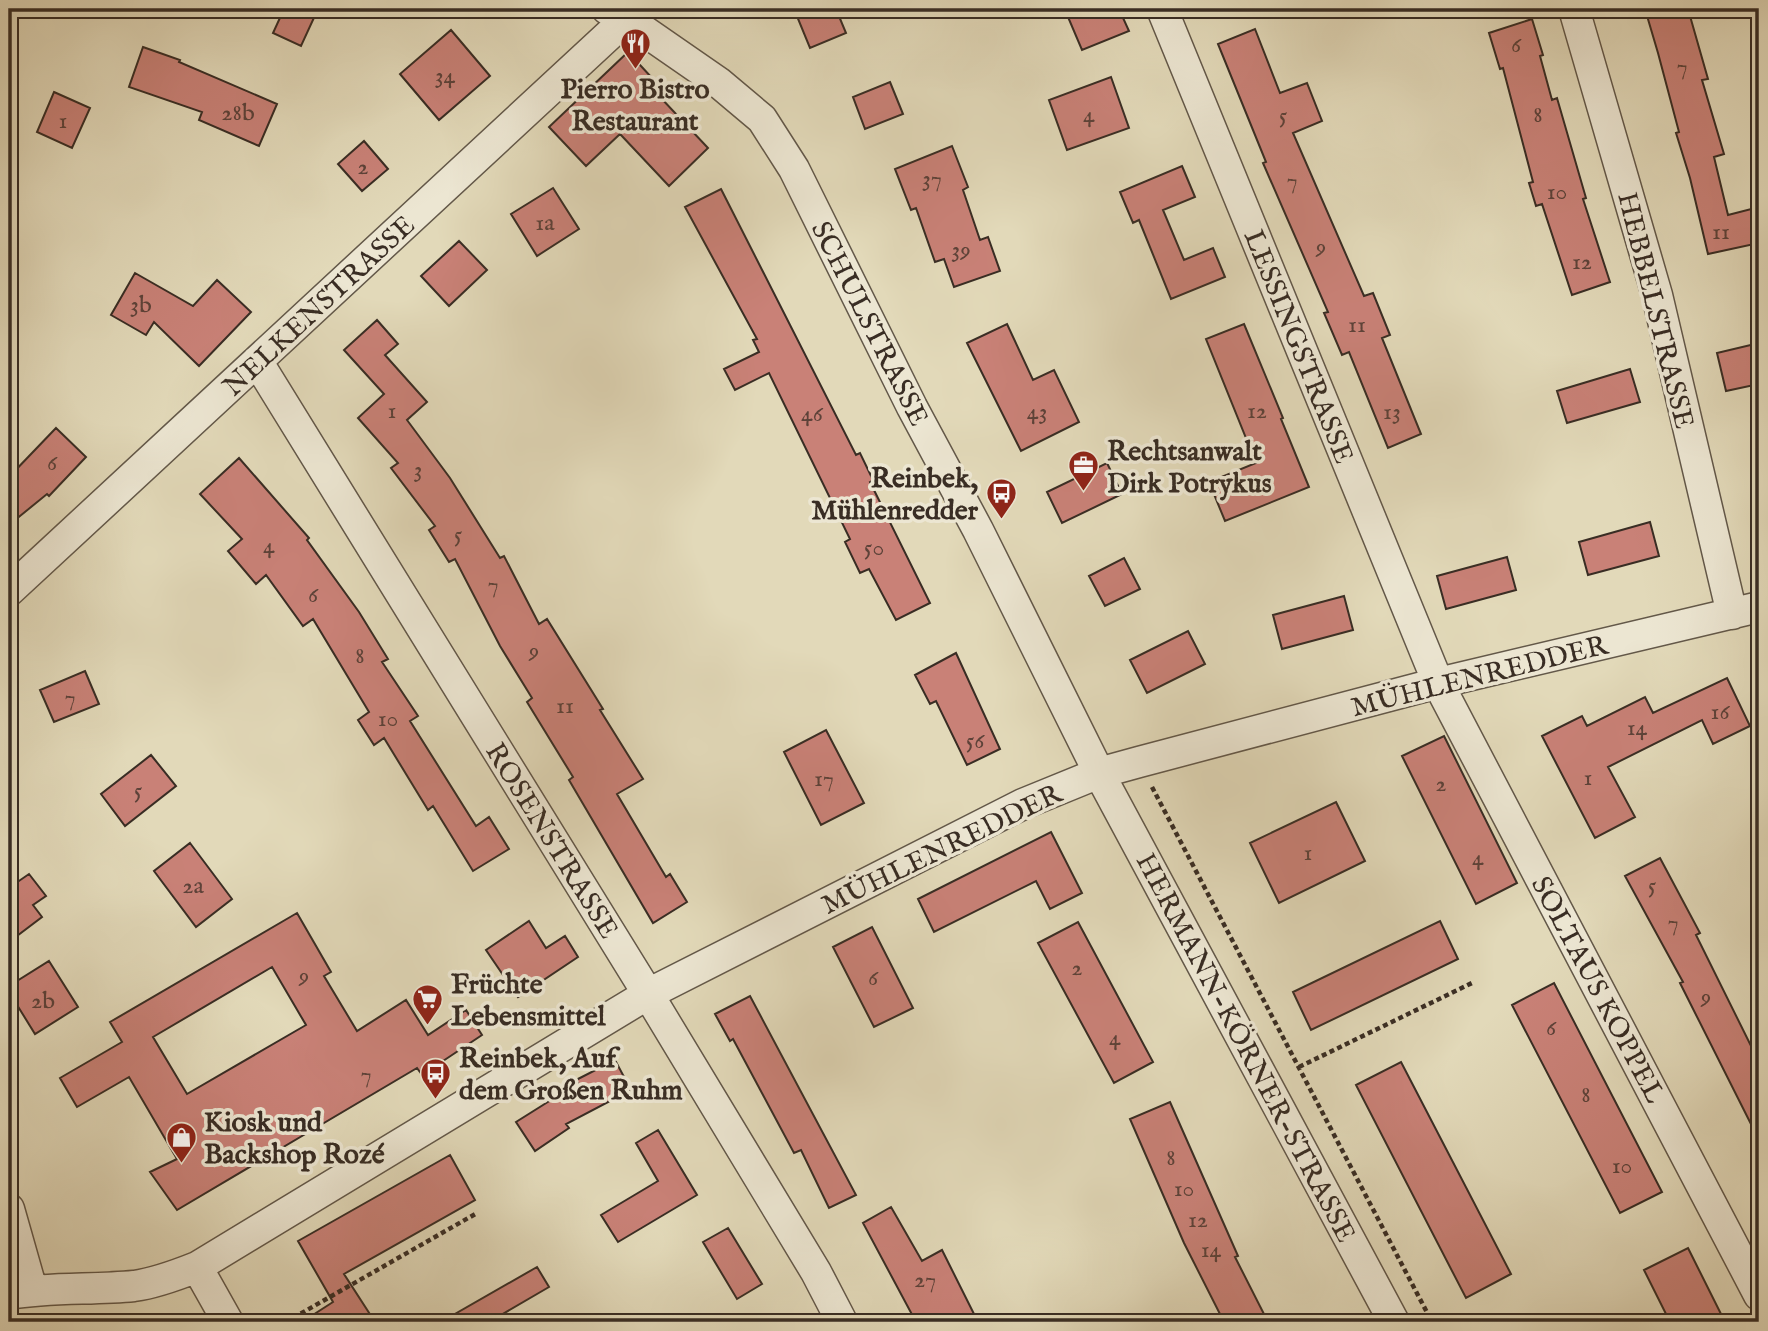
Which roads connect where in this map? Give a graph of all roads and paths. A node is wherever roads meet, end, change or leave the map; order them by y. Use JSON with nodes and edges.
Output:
{"nodes":[{"id":1,"x":1163,"y":9,"type":"edge"},
{"id":2,"x":1574,"y":9,"type":"edge"},
{"id":3,"x":624,"y":12,"type":"edge"},
{"id":4,"x":257,"y":361,"type":"junction"},
{"id":5,"x":9,"y":591,"type":"edge"},
{"id":6,"x":1745,"y":610,"type":"edge"},
{"id":7,"x":1438,"y":683,"type":"junction"},
{"id":8,"x":1139,"y":762,"type":"junction"},
{"id":9,"x":1099,"y":773,"type":"junction"},
{"id":10,"x":1474,"y":982,"type":"dead end"},
{"id":11,"x":648,"y":994,"type":"junction"},
{"id":12,"x":1299,"y":1067,"type":"junction"},
{"id":13,"x":9,"y":1209,"type":"edge"},
{"id":14,"x":477,"y":1213,"type":"dead end"},
{"id":15,"x":197,"y":1267,"type":"junction"},
{"id":16,"x":20,"y":1292,"type":"edge"},
{"id":17,"x":1759,"y":1295,"type":"edge"},
{"id":18,"x":228,"y":1322,"type":"edge"},
{"id":19,"x":286,"y":1322,"type":"edge"},
{"id":20,"x":842,"y":1322,"type":"edge"},
{"id":21,"x":1394,"y":1322,"type":"edge"},
{"id":22,"x":1432,"y":1322,"type":"edge"}],
"edges":[{"from":1,"to":7,"type":"street","name":"LESSINGSTRASSE"},
{"from":2,"to":6,"type":"street","name":"HEBBELSTRASSE"},
{"from":3,"to":4,"type":"street","name":"NELKENSTRASSE"},
{"from":3,"to":9,"type":"street","name":"SCHULSTRASSE"},
{"from":4,"to":5,"type":"street","name":"NELKENSTRASSE"},
{"from":4,"to":11,"type":"street","name":"ROSENSTRASSE"},
{"from":6,"to":7,"type":"street","name":"MÜHLENREDDER"},
{"from":7,"to":8,"type":"street","name":"MÜHLENREDDER"},
{"from":7,"to":17,"type":"street","name":"SOLTAUS KOPPEL"},
{"from":8,"to":9,"type":"street","name":"MÜHLENREDDER"},
{"from":8,"to":12,"type":"path"},
{"from":9,"to":11,"type":"street","name":"MÜHLENREDDER"},
{"from":9,"to":21,"type":"street","name":"HERMANN-KÖRNER-STRASSE"},
{"from":10,"to":12,"type":"path"},
{"from":11,"to":15,"type":"street","name":"MÜHLENREDDER"},
{"from":11,"to":20,"type":"street","name":"ROSENSTRASSE"},
{"from":12,"to":22,"type":"path"},
{"from":13,"to":16,"type":"street"},
{"from":14,"to":19,"type":"path"},
{"from":15,"to":16,"type":"street","name":"MÜHLENREDDER"},
{"from":15,"to":18,"type":"street"}]}
